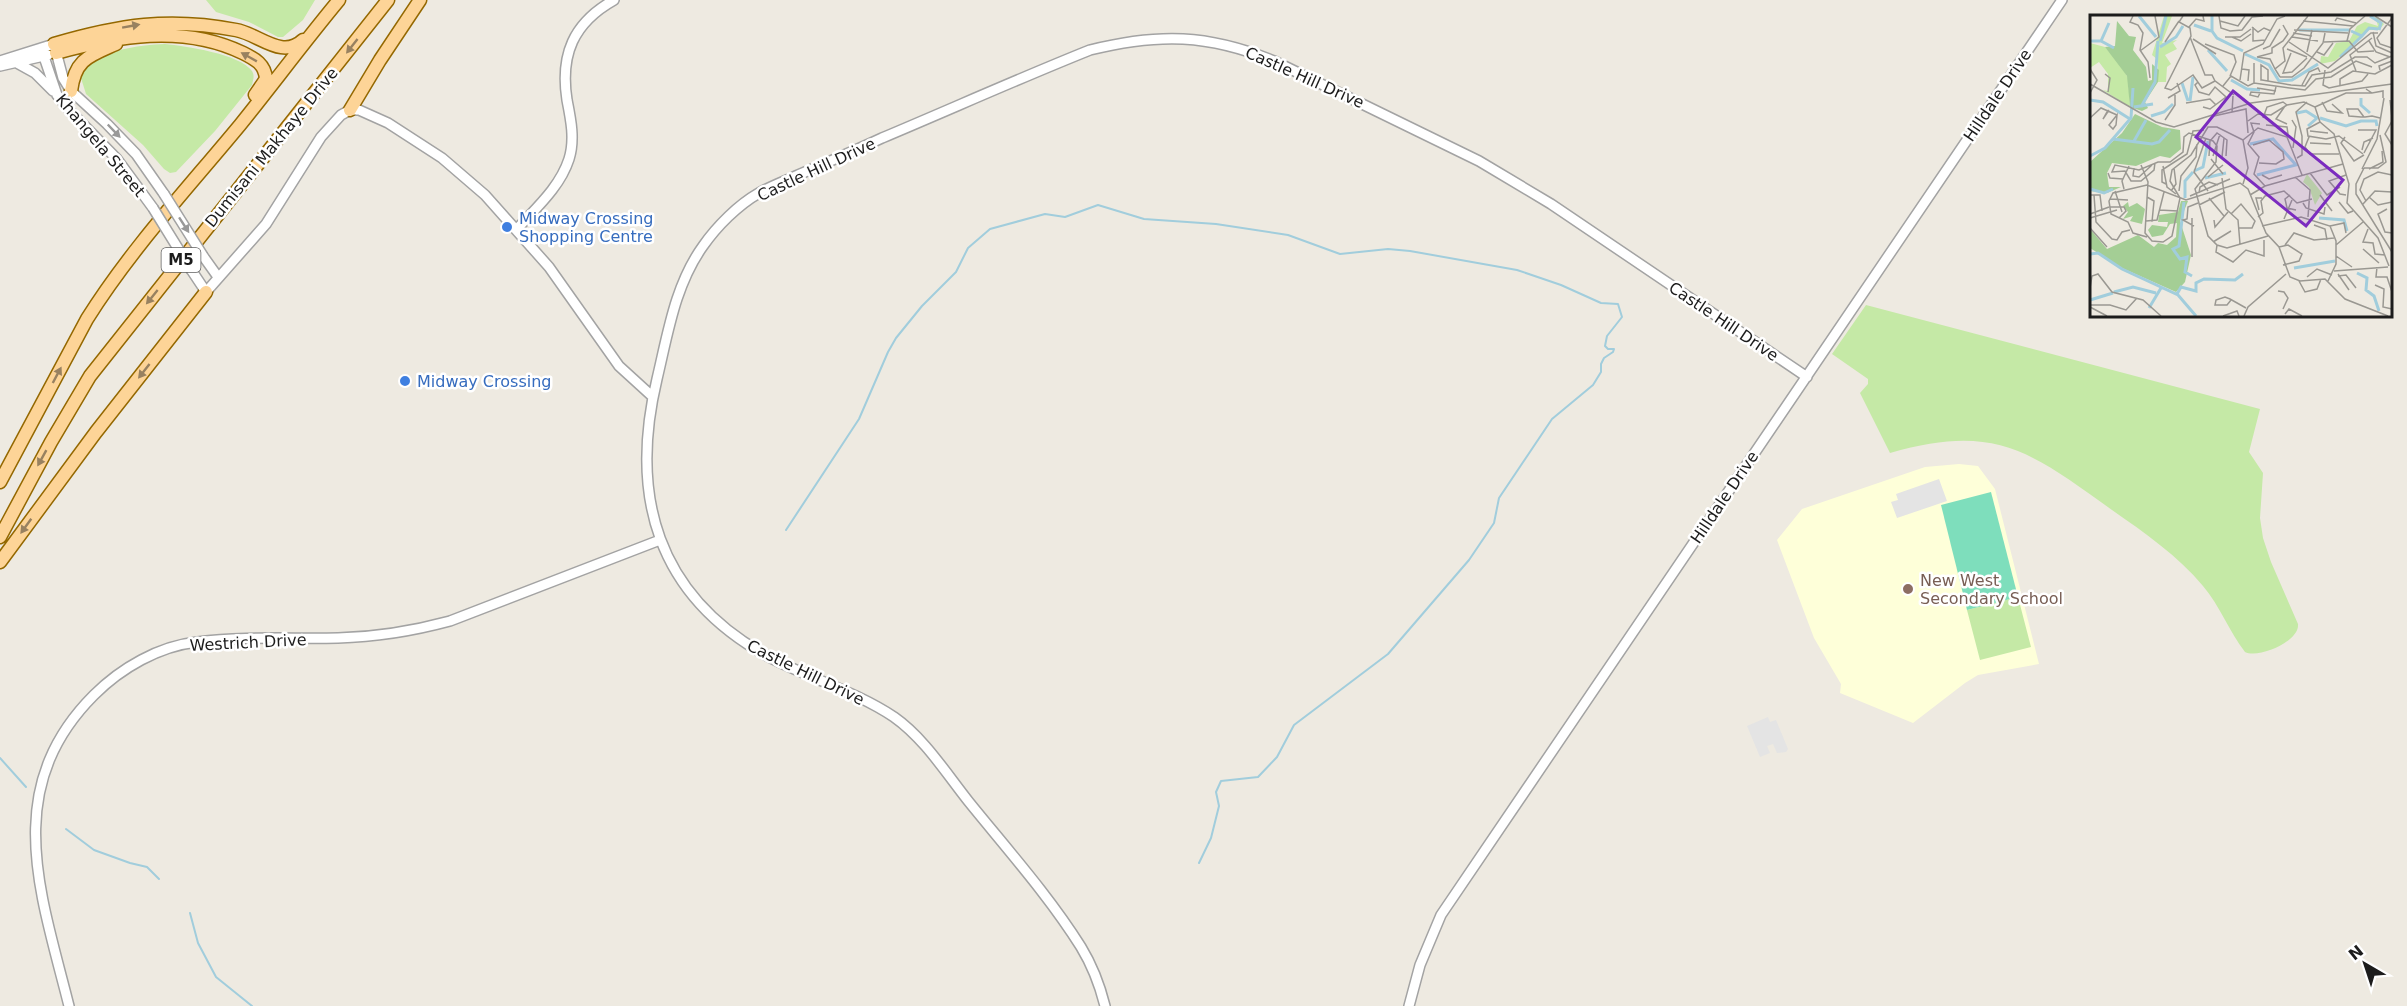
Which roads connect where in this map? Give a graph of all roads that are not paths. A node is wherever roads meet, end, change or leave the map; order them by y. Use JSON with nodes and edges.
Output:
{"nodes":[{"id":1,"x":339,"y":0,"type":"edge"},
{"id":2,"x":388,"y":0,"type":"edge"},
{"id":3,"x":420,"y":0,"type":"edge"},
{"id":4,"x":614,"y":0,"type":"edge"},
{"id":5,"x":2062,"y":0,"type":"edge"},
{"id":6,"x":315,"y":29,"type":"junction"},
{"id":7,"x":131,"y":37,"type":"junction"},
{"id":8,"x":55,"y":49,"type":"junction"},
{"id":9,"x":42,"y":52,"type":"junction"},
{"id":10,"x":0,"y":61,"type":"edge"},
{"id":11,"x":16,"y":63,"type":"junction"},
{"id":12,"x":0,"y":66,"type":"edge"},
{"id":13,"x":71,"y":91,"type":"junction"},
{"id":14,"x":57,"y":95,"type":"junction"},
{"id":15,"x":350,"y":110,"type":"junction"},
{"id":16,"x":187,"y":187,"type":"junction"},
{"id":17,"x":517,"y":229,"type":"junction"},
{"id":18,"x":218,"y":277,"type":"junction"},
{"id":19,"x":206,"y":292,"type":"junction"},
{"id":20,"x":1807,"y":377,"type":"junction"},
{"id":21,"x":653,"y":397,"type":"junction"},
{"id":22,"x":0,"y":482,"type":"edge"},
{"id":23,"x":0,"y":537,"type":"edge"},
{"id":24,"x":660,"y":540,"type":"junction"},
{"id":25,"x":0,"y":562,"type":"edge"},
{"id":26,"x":69,"y":1006,"type":"edge"},
{"id":27,"x":1105,"y":1006,"type":"edge"},
{"id":28,"x":1408,"y":1006,"type":"edge"}],
"edges":[{"from":1,"to":6,"type":"main road","number":"M5"},
{"from":2,"to":23,"type":"main road","name":"Dumisani Makhaye Drive","number":"M5","one_way":true},
{"from":3,"to":15,"type":"main road"},
{"from":4,"to":17,"type":"street"},
{"from":5,"to":20,"type":"street","name":"Hilldale Drive"},
{"from":8,"to":6,"type":"main road","one_way":true},
{"from":6,"to":16,"type":"main road","number":"M5"},
{"from":7,"to":8,"type":"main road"},
{"from":7,"to":13,"type":"main road"},
{"from":16,"to":7,"type":"main road","one_way":true},
{"from":8,"to":9,"type":"street"},
{"from":8,"to":13,"type":"street","name":"Khangela Street"},
{"from":9,"to":10,"type":"street"},
{"from":9,"to":11,"type":"street"},
{"from":9,"to":14,"type":"street","name":"Khangela Street"},
{"from":11,"to":12,"type":"street"},
{"from":11,"to":14,"type":"street"},
{"from":13,"to":18,"type":"street","name":"Khangela Street","one_way":true,"bridge":true},
{"from":14,"to":19,"type":"street","name":"Khangela Street","bridge":true},
{"from":15,"to":17,"type":"street"},
{"from":15,"to":18,"type":"street"},
{"from":22,"to":16,"type":"main road","number":"M5","one_way":true},
{"from":17,"to":21,"type":"street"},
{"from":18,"to":19,"type":"street"},
{"from":19,"to":25,"type":"main road","one_way":true},
{"from":20,"to":21,"type":"street","name":"Castle Hill Drive"},
{"from":20,"to":28,"type":"street","name":"Hilldale Drive"},
{"from":21,"to":24,"type":"street","name":"Castle Hill Drive"},
{"from":24,"to":26,"type":"street","name":"Westrich Drive"},
{"from":24,"to":27,"type":"street","name":"Castle Hill Drive"}]}
